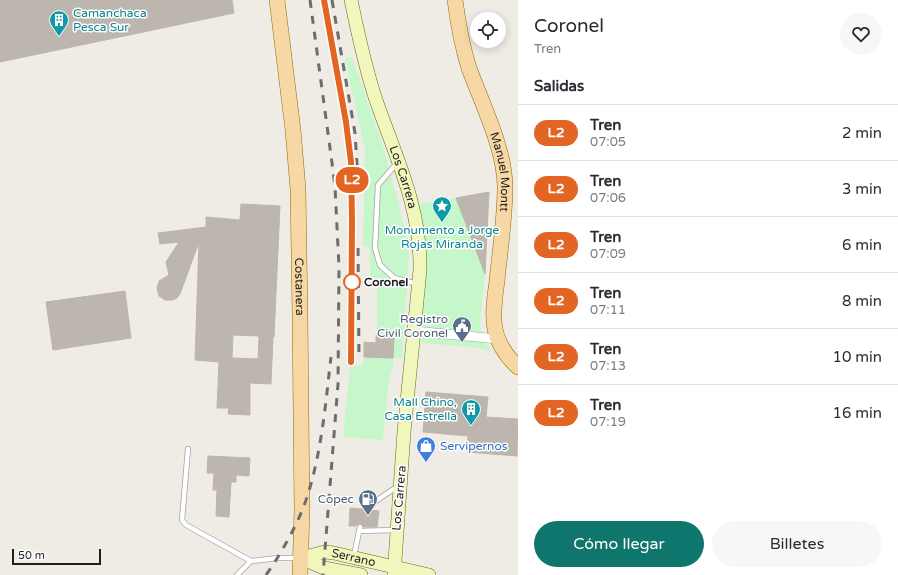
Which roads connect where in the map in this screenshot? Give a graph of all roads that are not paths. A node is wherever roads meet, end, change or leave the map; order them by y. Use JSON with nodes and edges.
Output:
{"nodes":[{"id":1,"x":276,"y":0,"type":"edge"},
{"id":2,"x":351,"y":0,"type":"edge"},
{"id":3,"x":455,"y":0,"type":"edge"},
{"id":4,"x":399,"y":161,"type":"junction"},
{"id":5,"x":418,"y":284,"type":"junction"},
{"id":6,"x":414,"y":331,"type":"junction"},
{"id":7,"x":498,"y":339,"type":"junction"},
{"id":8,"x":518,"y":367,"type":"edge"},
{"id":9,"x":188,"y":449,"type":"dead end"},
{"id":10,"x":400,"y":485,"type":"junction"},
{"id":11,"x":366,"y":509,"type":"dead end"},
{"id":12,"x":396,"y":530,"type":"junction"},
{"id":13,"x":353,"y":557,"type":"junction"},
{"id":14,"x":301,"y":558,"type":"junction"},
{"id":15,"x":251,"y":561,"type":"junction"},
{"id":16,"x":394,"y":571,"type":"edge"},
{"id":17,"x":237,"y":575,"type":"edge"},
{"id":18,"x":300,"y":575,"type":"edge"},
{"id":19,"x":361,"y":575,"type":"edge"},
{"id":20,"x":429,"y":575,"type":"edge"}],
"edges":[{"from":1,"to":14,"type":"main road","name":"Costanera"},
{"from":2,"to":4,"type":"main road","name":"Los Carrera"},
{"from":3,"to":7,"type":"main road","name":"Manuel Montt"},
{"from":4,"to":5,"type":"main road","name":"Los Carrera"},
{"from":4,"to":5,"type":"lane"},
{"from":5,"to":6,"type":"main road","name":"Los Carrera"},
{"from":6,"to":7,"type":"street"},
{"from":6,"to":10,"type":"main road","name":"Los Carrera"},
{"from":7,"to":8,"type":"main road","name":"Manuel Montt"},
{"from":9,"to":15,"type":"lane"},
{"from":10,"to":11,"type":"lane"},
{"from":10,"to":12,"type":"main road","name":"Los Carrera"},
{"from":12,"to":13,"type":"lane"},
{"from":12,"to":16,"type":"main road","name":"Los Carrera"},
{"from":13,"to":14,"type":"main road","name":"Serrano"},
{"from":13,"to":16,"type":"main road","name":"Serrano"},
{"from":14,"to":15,"type":"lane","name":"Serrano"},
{"from":14,"to":18,"type":"main road","name":"Costanera"},
{"from":14,"to":19,"type":"main road","name":"Serrano"},
{"from":15,"to":17,"type":"lane"},
{"from":16,"to":20,"type":"main road","name":"Serrano"}]}
